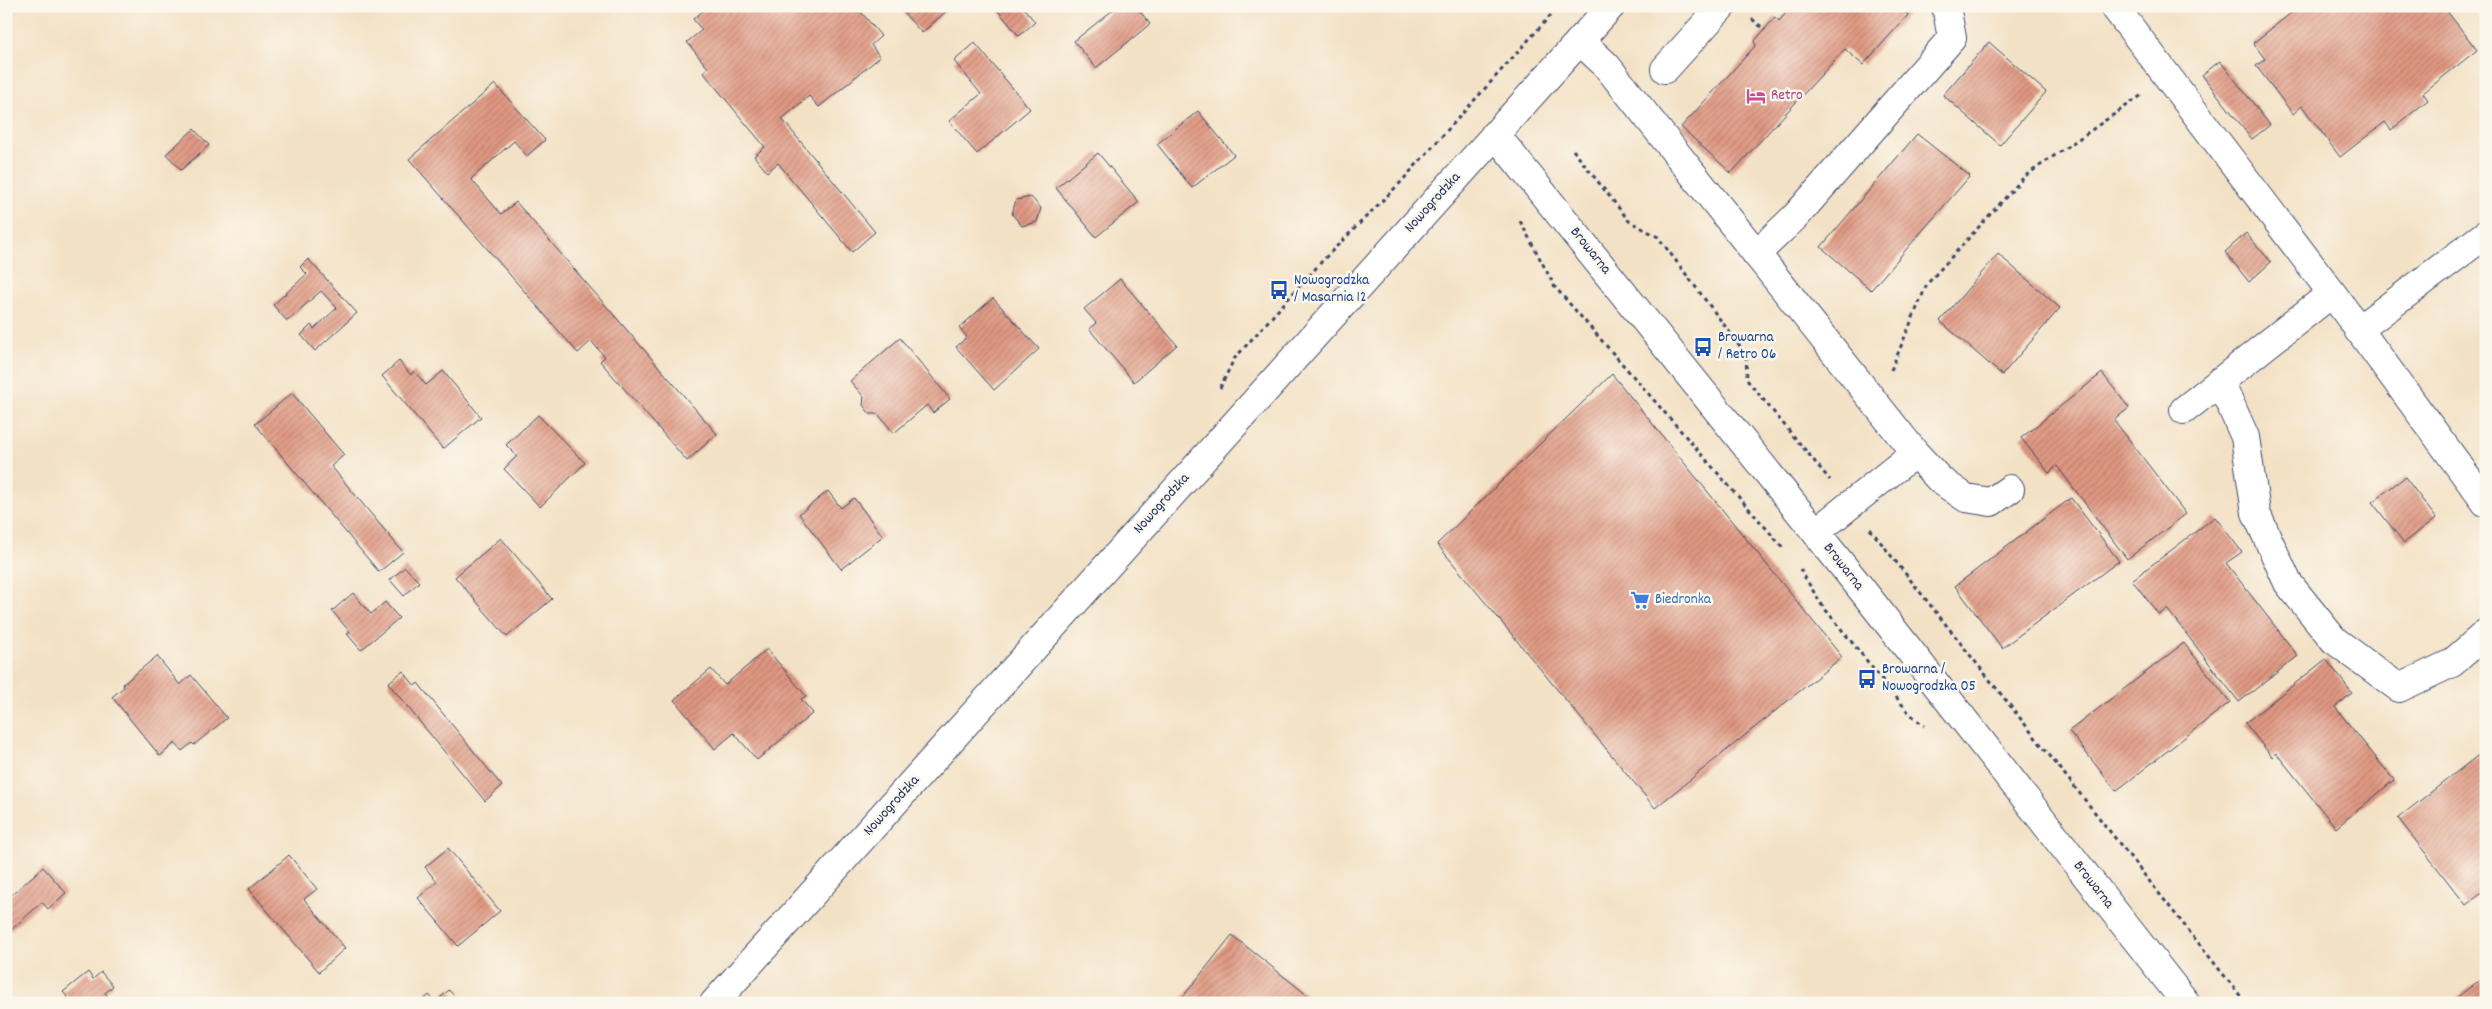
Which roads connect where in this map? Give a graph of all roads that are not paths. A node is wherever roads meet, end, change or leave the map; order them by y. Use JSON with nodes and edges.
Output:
{"nodes":[{"id":1,"x":1611,"y":6,"type":"edge"},
{"id":2,"x":1722,"y":6,"type":"edge"},
{"id":3,"x":1946,"y":6,"type":"edge"},
{"id":4,"x":2114,"y":6,"type":"edge"},
{"id":5,"x":1580,"y":41,"type":"junction"},
{"id":6,"x":1665,"y":69,"type":"dead end"},
{"id":7,"x":1495,"y":134,"type":"junction"},
{"id":8,"x":2486,"y":234,"type":"edge"},
{"id":9,"x":1756,"y":254,"type":"junction"},
{"id":10,"x":2332,"y":292,"type":"junction"},
{"id":11,"x":2358,"y":330,"type":"junction"},
{"id":12,"x":2220,"y":381,"type":"junction"},
{"id":13,"x":2184,"y":410,"type":"dead end"},
{"id":14,"x":1915,"y":453,"type":"junction"},
{"id":15,"x":2010,"y":489,"type":"dead end"},
{"id":16,"x":2486,"y":503,"type":"edge"},
{"id":17,"x":1816,"y":532,"type":"junction"},
{"id":18,"x":2486,"y":633,"type":"edge"},
{"id":19,"x":714,"y":1003,"type":"edge"},
{"id":20,"x":2186,"y":1003,"type":"edge"}],
"edges":[{"from":1,"to":5,"type":"street","name":"Nowogrodzka"},
{"from":2,"to":6,"type":"street"},
{"from":3,"to":9,"type":"street"},
{"from":4,"to":10,"type":"street"},
{"from":5,"to":7,"type":"street","name":"Nowogrodzka"},
{"from":5,"to":9,"type":"street"},
{"from":7,"to":17,"type":"street","name":"Browarna"},
{"from":7,"to":19,"type":"street","name":"Nowogrodzka"},
{"from":8,"to":11,"type":"street"},
{"from":9,"to":14,"type":"street"},
{"from":10,"to":11,"type":"street"},
{"from":10,"to":12,"type":"street"},
{"from":11,"to":16,"type":"street"},
{"from":12,"to":13,"type":"street"},
{"from":12,"to":18,"type":"street"},
{"from":14,"to":15,"type":"street"},
{"from":14,"to":17,"type":"street"},
{"from":17,"to":20,"type":"street","name":"Browarna"}]}
